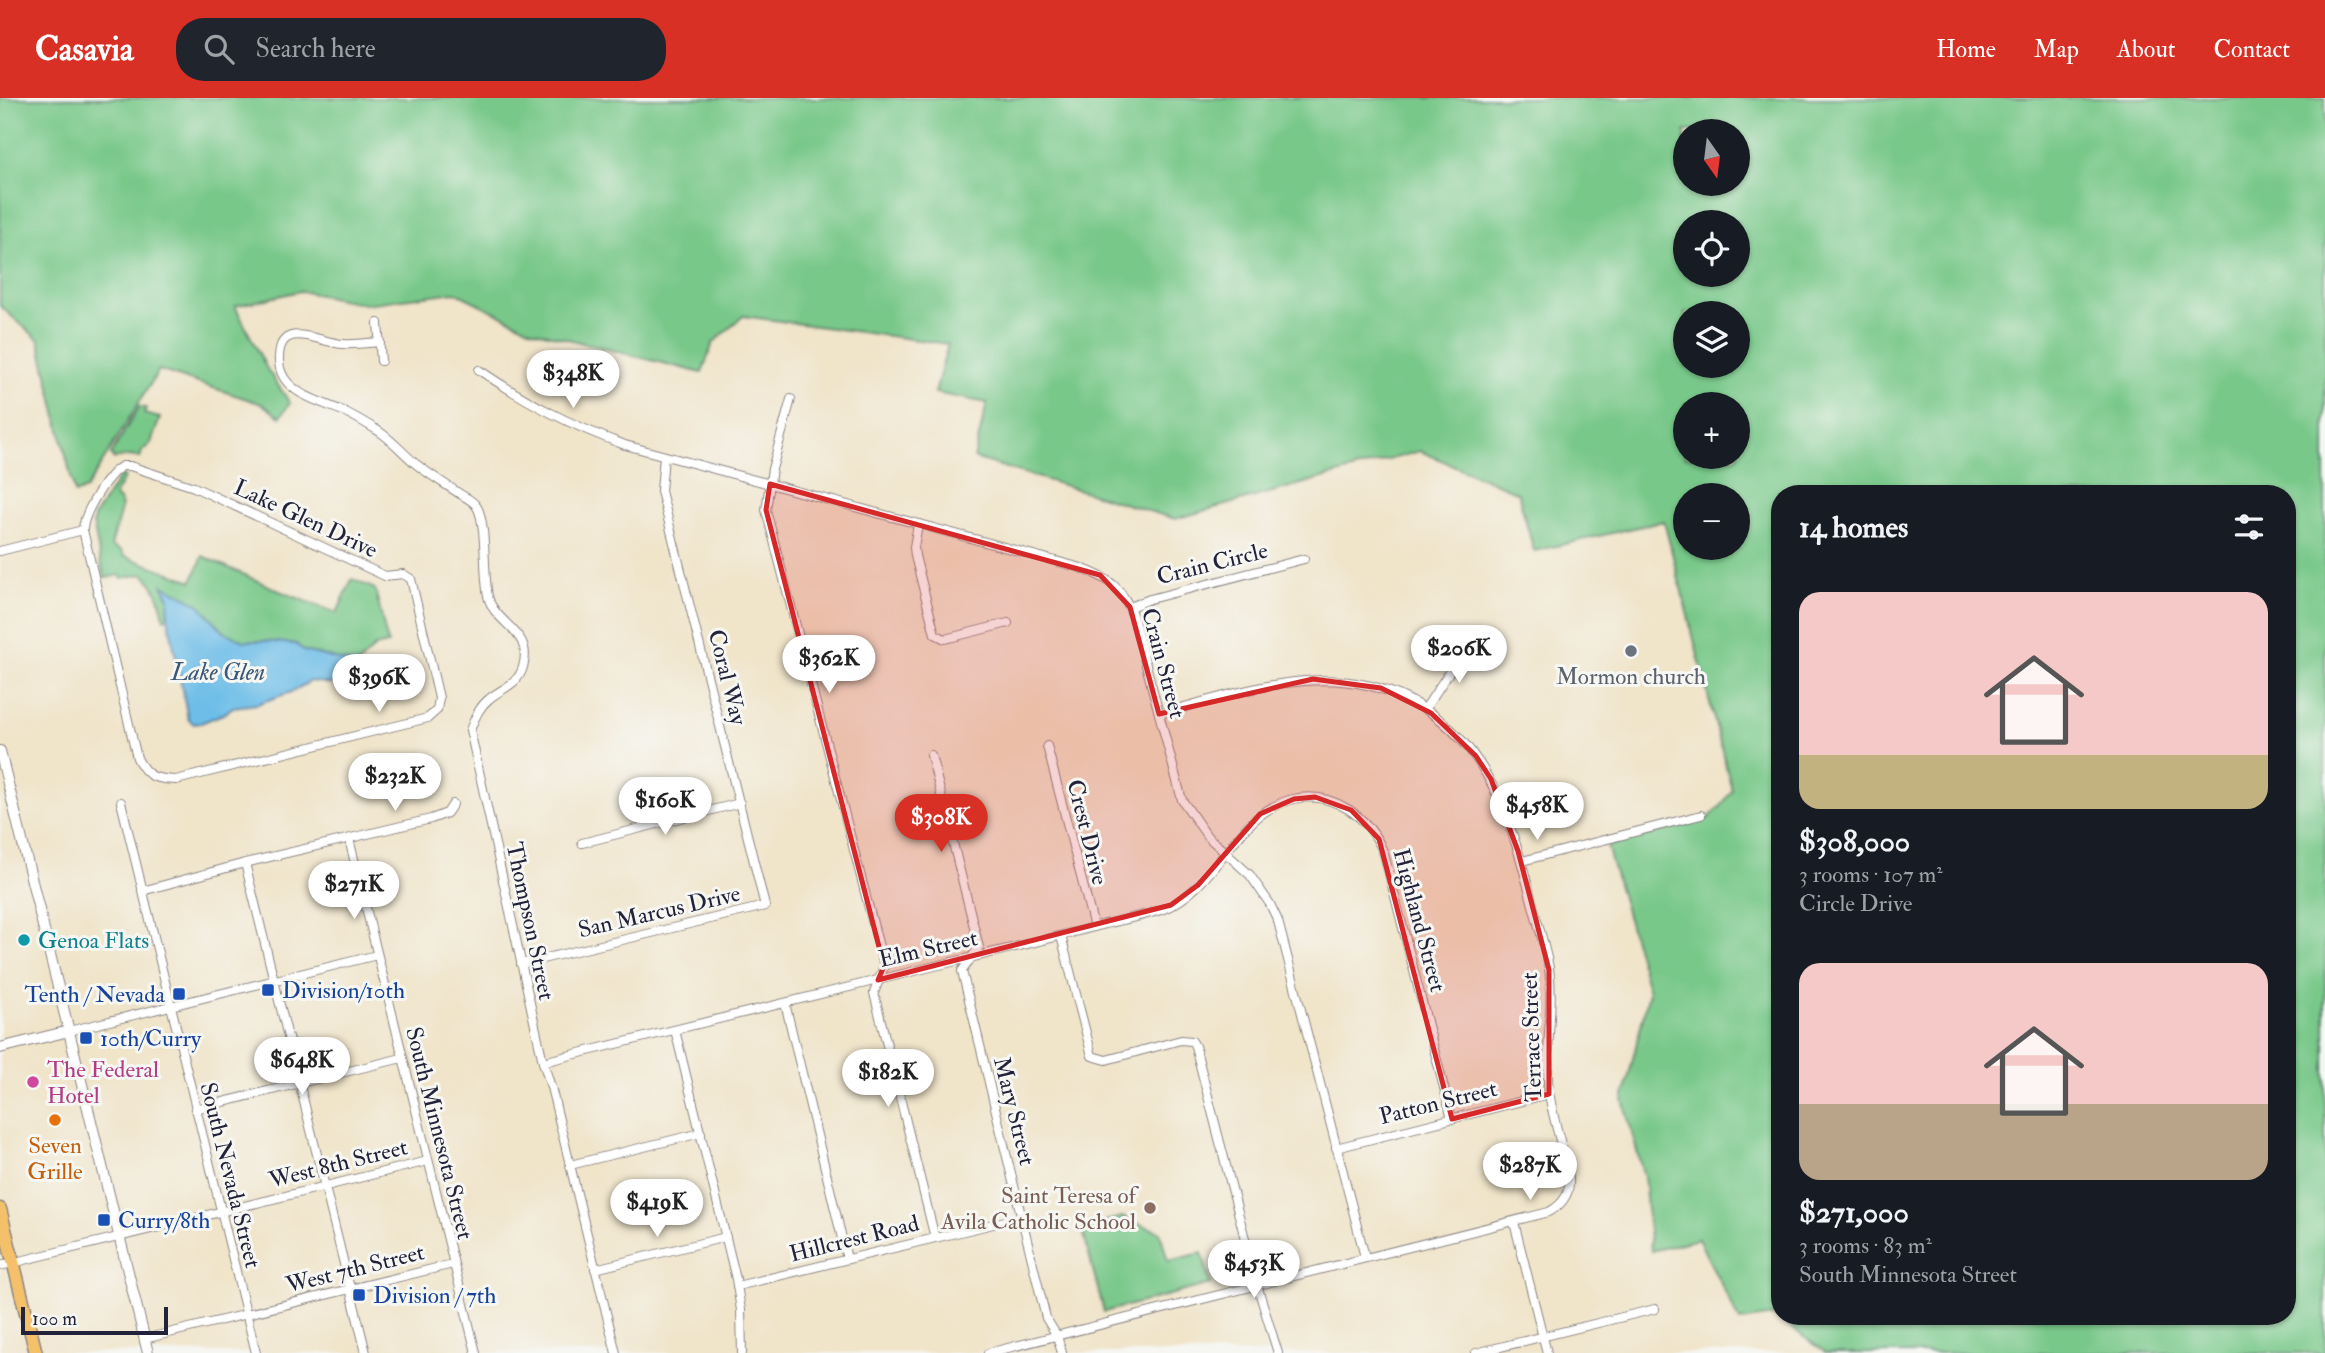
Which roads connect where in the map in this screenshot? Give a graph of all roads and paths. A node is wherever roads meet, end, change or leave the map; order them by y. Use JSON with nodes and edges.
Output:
{"nodes":[{"id":1,"x":378,"y":323,"type":"dead end"},
{"id":2,"x":380,"y":342,"type":"junction"},
{"id":3,"x":382,"y":360,"type":"dead end"},
{"id":4,"x":480,"y":370,"type":"dead end"},
{"id":5,"x":791,"y":400,"type":"dead end"},
{"id":6,"x":664,"y":456,"type":"junction"},
{"id":7,"x":770,"y":484,"type":"junction"},
{"id":8,"x":918,"y":524,"type":"junction"},
{"id":9,"x":83,"y":530,"type":"junction"},
{"id":10,"x":0,"y":551,"type":"edge"},
{"id":11,"x":1304,"y":559,"type":"dead end"},
{"id":12,"x":1130,"y":607,"type":"junction"},
{"id":13,"x":1008,"y":623,"type":"dead end"},
{"id":14,"x":1468,"y":645,"type":"dead end"},
{"id":15,"x":1425,"y":709,"type":"junction"},
{"id":16,"x":1159,"y":714,"type":"junction"},
{"id":17,"x":1047,"y":746,"type":"dead end"},
{"id":18,"x":0,"y":751,"type":"edge"},
{"id":19,"x":930,"y":755,"type":"dead end"},
{"id":20,"x":121,"y":802,"type":"dead end"},
{"id":21,"x":1284,"y":802,"type":"joint"},
{"id":22,"x":740,"y":803,"type":"junction"},
{"id":23,"x":453,"y":804,"type":"dead end"},
{"id":24,"x":1701,"y":815,"type":"dead end"},
{"id":25,"x":349,"y":839,"type":"junction"},
{"id":26,"x":582,"y":843,"type":"dead end"},
{"id":27,"x":1226,"y":852,"type":"junction"},
{"id":28,"x":1521,"y":861,"type":"junction"},
{"id":29,"x":245,"y":863,"type":"junction"},
{"id":30,"x":142,"y":891,"type":"junction"},
{"id":31,"x":765,"y":906,"type":"joint"},
{"id":32,"x":1094,"y":927,"type":"junction"},
{"id":33,"x":1061,"y":936,"type":"junction"},
{"id":34,"x":377,"y":955,"type":"junction"},
{"id":35,"x":970,"y":958,"type":"junction"},
{"id":36,"x":521,"y":964,"type":"junction"},
{"id":37,"x":274,"y":980,"type":"junction"},
{"id":38,"x":878,"y":980,"type":"junction"},
{"id":39,"x":785,"y":1003,"type":"junction"},
{"id":40,"x":170,"y":1006,"type":"junction"},
{"id":41,"x":675,"y":1030,"type":"junction"},
{"id":42,"x":69,"y":1031,"type":"junction"},
{"id":43,"x":0,"y":1048,"type":"edge"},
{"id":44,"x":402,"y":1058,"type":"junction"},
{"id":45,"x":543,"y":1062,"type":"junction"},
{"id":46,"x":299,"y":1083,"type":"junction"},
{"id":47,"x":1549,"y":1094,"type":"junction"},
{"id":48,"x":195,"y":1109,"type":"junction"},
{"id":49,"x":1452,"y":1119,"type":"junction"},
{"id":50,"x":701,"y":1133,"type":"junction"},
{"id":51,"x":1336,"y":1147,"type":"junction"},
{"id":52,"x":428,"y":1161,"type":"junction"},
{"id":53,"x":570,"y":1166,"type":"junction"},
{"id":54,"x":324,"y":1186,"type":"junction"},
{"id":55,"x":0,"y":1209,"type":"edge"},
{"id":56,"x":221,"y":1212,"type":"junction"},
{"id":57,"x":1022,"y":1217,"type":"junction"},
{"id":58,"x":1514,"y":1222,"type":"junction"},
{"id":59,"x":119,"y":1237,"type":"junction"},
{"id":60,"x":726,"y":1237,"type":"junction"},
{"id":61,"x":934,"y":1238,"type":"junction"},
{"id":62,"x":1365,"y":1257,"type":"junction"},
{"id":63,"x":847,"y":1259,"type":"junction"},
{"id":64,"x":7,"y":1264,"type":"edge"},
{"id":65,"x":453,"y":1264,"type":"junction"},
{"id":66,"x":594,"y":1269,"type":"junction"},
{"id":67,"x":1257,"y":1285,"type":"junction"},
{"id":68,"x":737,"y":1286,"type":"junction"},
{"id":69,"x":349,"y":1289,"type":"junction"},
{"id":70,"x":1655,"y":1310,"type":"dead end"},
{"id":71,"x":246,"y":1315,"type":"junction"},
{"id":72,"x":1058,"y":1336,"type":"junction"},
{"id":73,"x":1543,"y":1336,"type":"junction"},
{"id":74,"x":144,"y":1339,"type":"junction"},
{"id":75,"x":36,"y":1353,"type":"edge"},
{"id":76,"x":148,"y":1353,"type":"edge"},
{"id":77,"x":256,"y":1353,"type":"edge"},
{"id":78,"x":366,"y":1353,"type":"edge"},
{"id":79,"x":476,"y":1353,"type":"edge"},
{"id":80,"x":616,"y":1353,"type":"edge"},
{"id":81,"x":743,"y":1353,"type":"edge"},
{"id":82,"x":988,"y":1353,"type":"edge"},
{"id":83,"x":1062,"y":1353,"type":"edge"},
{"id":84,"x":1278,"y":1353,"type":"edge"},
{"id":85,"x":1476,"y":1353,"type":"edge"},
{"id":86,"x":1547,"y":1353,"type":"edge"}],
"edges":[{"from":1,"to":2,"type":"street"},
{"from":2,"to":3,"type":"street"},
{"from":2,"to":36,"type":"street","name":"Thompson Street"},
{"from":4,"to":6,"type":"street","name":"Crain Street"},
{"from":5,"to":7,"type":"street"},
{"from":6,"to":7,"type":"street","name":"Crain Street"},
{"from":6,"to":22,"type":"street","name":"Coral Way"},
{"from":7,"to":8,"type":"street","name":"Crain Street"},
{"from":7,"to":38,"type":"street"},
{"from":8,"to":12,"type":"street","name":"Crain Street"},
{"from":8,"to":13,"type":"street"},
{"from":9,"to":9,"type":"street","name":"Lake Glen Drive"},
{"from":9,"to":10,"type":"street"},
{"from":11,"to":12,"type":"street","name":"Crain Circle"},
{"from":12,"to":16,"type":"street","name":"Crain Street"},
{"from":14,"to":15,"type":"street"},
{"from":15,"to":16,"type":"street","name":"Terrace Street"},
{"from":15,"to":28,"type":"street","name":"Terrace Street"},
{"from":16,"to":27,"type":"street","name":"Crain Street"},
{"from":17,"to":32,"type":"street","name":"Crest Drive"},
{"from":18,"to":42,"type":"street"},
{"from":19,"to":35,"type":"street","name":"Mary Street"},
{"from":20,"to":30,"type":"street","name":"South Nevada Street"},
{"from":21,"to":27,"type":"street","name":"Elm Street"},
{"from":21,"to":49,"type":"street","name":"Highland Street"},
{"from":22,"to":26,"type":"street"},
{"from":22,"to":31,"type":"street","name":"Coral Way"},
{"from":23,"to":25,"type":"street"},
{"from":24,"to":28,"type":"street"},
{"from":25,"to":29,"type":"street"},
{"from":25,"to":34,"type":"street","name":"South Minnesota Street"},
{"from":27,"to":32,"type":"street","name":"Elm Street"},
{"from":27,"to":51,"type":"street","name":"Crain Street"},
{"from":28,"to":47,"type":"street","name":"Terrace Street"},
{"from":29,"to":30,"type":"street"},
{"from":29,"to":37,"type":"street"},
{"from":30,"to":40,"type":"street","name":"South Nevada Street"},
{"from":31,"to":36,"type":"street","name":"San Marcus Drive"},
{"from":32,"to":33,"type":"street","name":"Elm Street"},
{"from":33,"to":35,"type":"street","name":"Elm Street"},
{"from":33,"to":67,"type":"street"},
{"from":34,"to":37,"type":"street"},
{"from":34,"to":44,"type":"street","name":"South Minnesota Street"},
{"from":35,"to":38,"type":"street","name":"Elm Street"},
{"from":35,"to":57,"type":"street","name":"Mary Street"},
{"from":36,"to":45,"type":"street","name":"Thompson Street"},
{"from":37,"to":40,"type":"street"},
{"from":37,"to":46,"type":"street"},
{"from":38,"to":39,"type":"street","name":"Elm Street"},
{"from":38,"to":61,"type":"street"},
{"from":39,"to":41,"type":"street","name":"Elm Street"},
{"from":39,"to":63,"type":"street"},
{"from":40,"to":42,"type":"street"},
{"from":40,"to":48,"type":"street","name":"South Nevada Street"},
{"from":41,"to":45,"type":"street","name":"Elm Street"},
{"from":41,"to":50,"type":"street"},
{"from":42,"to":43,"type":"street"},
{"from":42,"to":59,"type":"street"},
{"from":44,"to":46,"type":"street"},
{"from":44,"to":52,"type":"street","name":"South Minnesota Street"},
{"from":45,"to":53,"type":"street","name":"Thompson Street"},
{"from":46,"to":48,"type":"street"},
{"from":46,"to":54,"type":"street"},
{"from":47,"to":49,"type":"street","name":"Patton Street"},
{"from":47,"to":58,"type":"street","name":"Terrace Street"},
{"from":48,"to":56,"type":"street","name":"South Nevada Street"},
{"from":49,"to":51,"type":"street","name":"Patton Street"},
{"from":50,"to":53,"type":"street"},
{"from":50,"to":60,"type":"street"},
{"from":51,"to":62,"type":"street","name":"Crain Street"},
{"from":52,"to":54,"type":"street","name":"West 8th Street"},
{"from":52,"to":65,"type":"street","name":"South Minnesota Street"},
{"from":53,"to":66,"type":"street","name":"Thompson Street"},
{"from":54,"to":56,"type":"street","name":"West 8th Street"},
{"from":54,"to":69,"type":"street"},
{"from":55,"to":64,"type":"main road"},
{"from":56,"to":59,"type":"street","name":"West 8th Street"},
{"from":56,"to":71,"type":"street","name":"South Nevada Street"},
{"from":57,"to":61,"type":"street","name":"Hillcrest Road"},
{"from":57,"to":72,"type":"street","name":"Mary Street"},
{"from":58,"to":62,"type":"street"},
{"from":58,"to":73,"type":"street"},
{"from":59,"to":64,"type":"street","name":"West 8th Street"},
{"from":59,"to":74,"type":"street"},
{"from":60,"to":66,"type":"street"},
{"from":60,"to":68,"type":"street"},
{"from":61,"to":63,"type":"street","name":"Hillcrest Road"},
{"from":62,"to":67,"type":"street"},
{"from":63,"to":68,"type":"street","name":"Hillcrest Road"},
{"from":64,"to":75,"type":"main road"},
{"from":65,"to":69,"type":"street","name":"West 7th Street"},
{"from":65,"to":79,"type":"street","name":"South Minnesota Street"},
{"from":66,"to":80,"type":"street","name":"Thompson Street"},
{"from":67,"to":72,"type":"street"},
{"from":67,"to":84,"type":"street"},
{"from":68,"to":81,"type":"street"},
{"from":69,"to":71,"type":"street","name":"West 7th Street"},
{"from":69,"to":78,"type":"street"},
{"from":70,"to":73,"type":"street"},
{"from":71,"to":74,"type":"street","name":"West 7th Street"},
{"from":71,"to":77,"type":"street","name":"South Nevada Street"},
{"from":72,"to":82,"type":"street"},
{"from":72,"to":83,"type":"street","name":"Mary Street"},
{"from":73,"to":85,"type":"street"},
{"from":73,"to":86,"type":"street"},
{"from":74,"to":76,"type":"street"}]}
